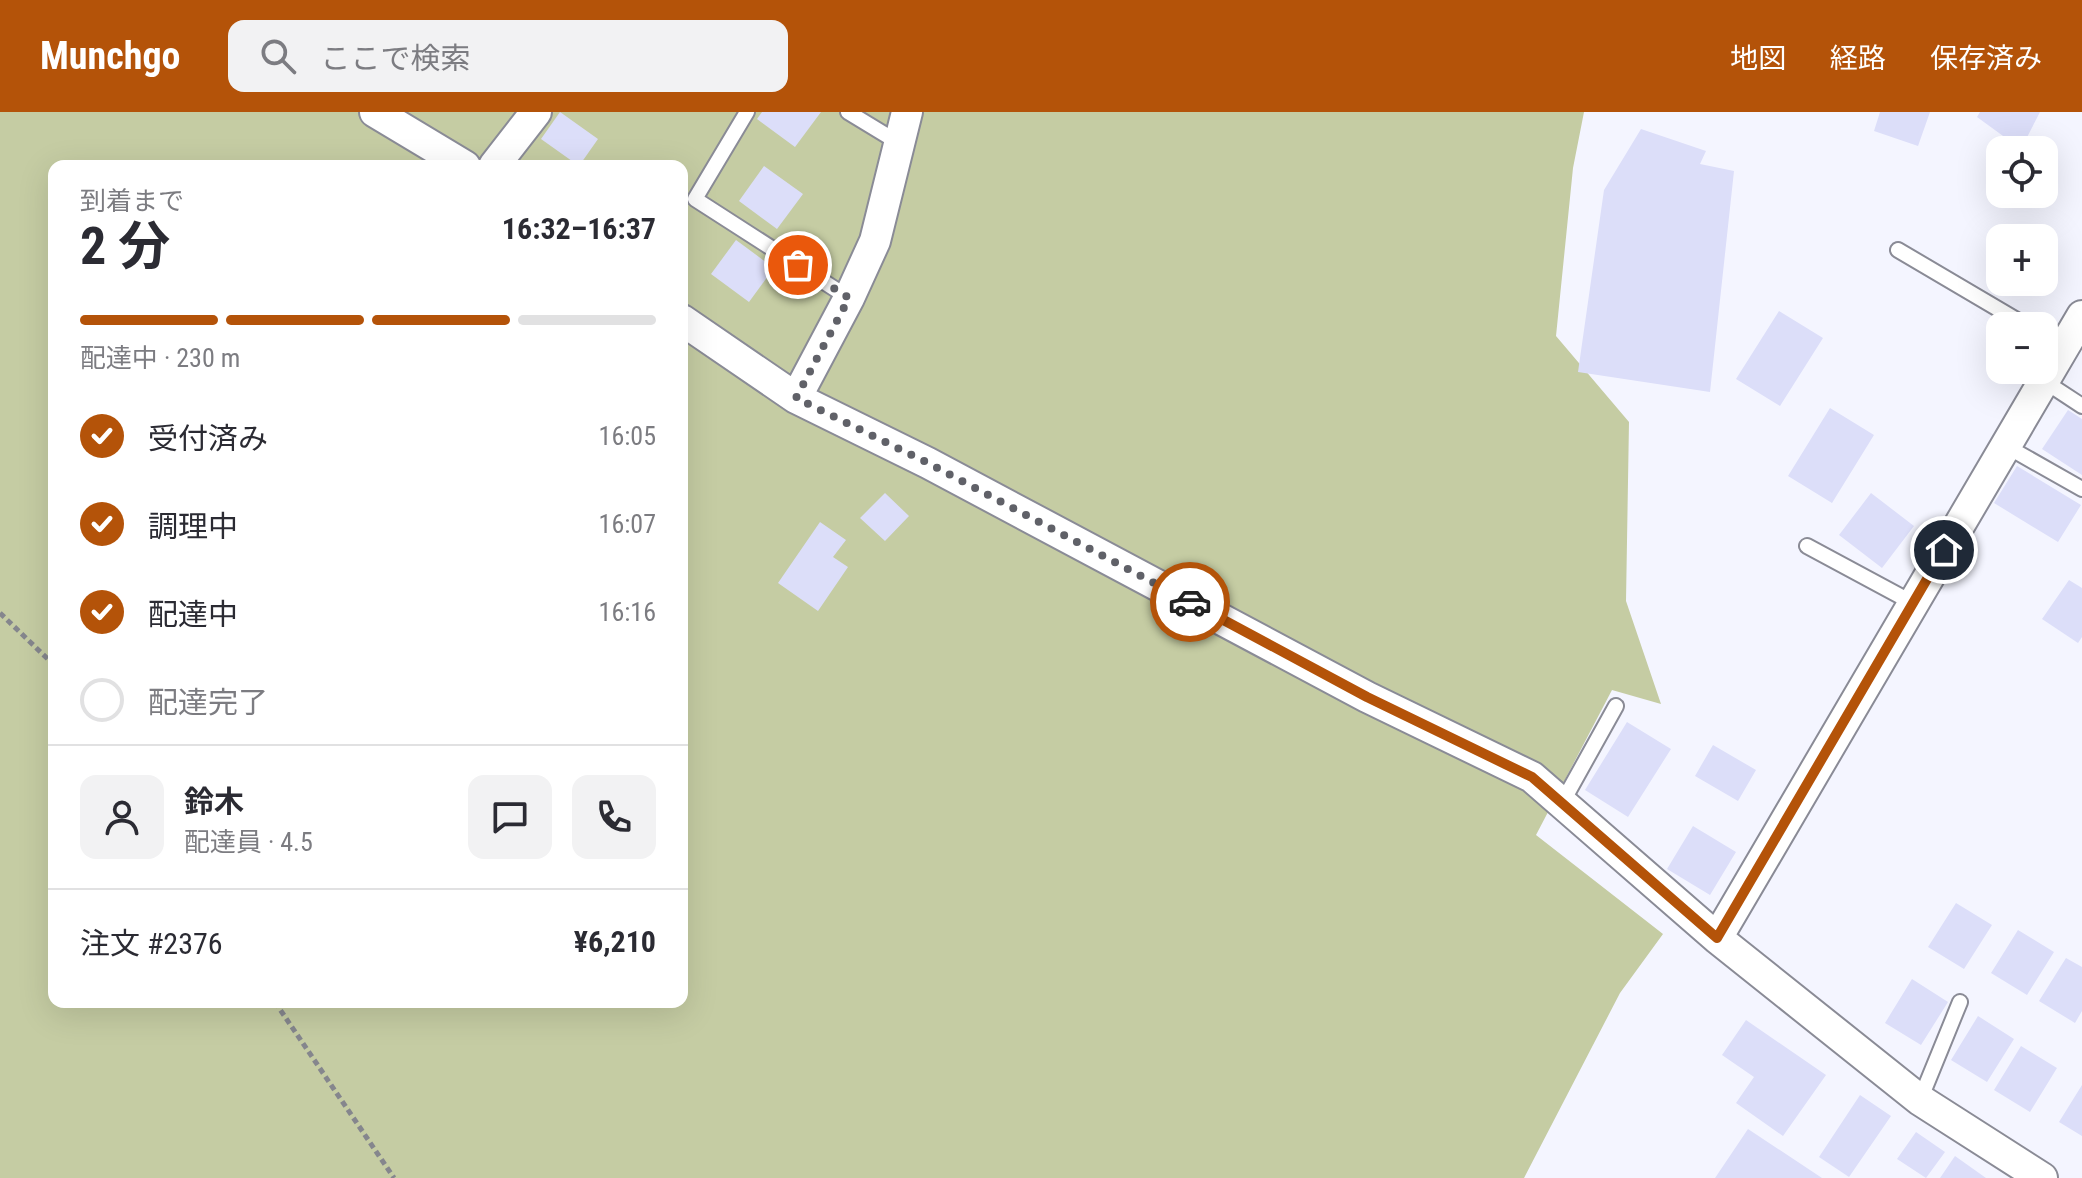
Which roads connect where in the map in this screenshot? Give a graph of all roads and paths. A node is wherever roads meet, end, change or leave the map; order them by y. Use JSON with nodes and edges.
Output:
{"nodes":[{"id":1,"x":375,"y":112,"type":"edge"},
{"id":2,"x":536,"y":112,"type":"edge"},
{"id":3,"x":747,"y":112,"type":"edge"},
{"id":4,"x":848,"y":112,"type":"edge"},
{"id":5,"x":907,"y":112,"type":"edge"},
{"id":6,"x":899,"y":143,"type":"junction"},
{"id":7,"x":455,"y":160,"type":"edge"},
{"id":8,"x":499,"y":160,"type":"edge"},
{"id":9,"x":1898,"y":250,"type":"dead end"},
{"id":10,"x":849,"y":298,"type":"junction"},
{"id":11,"x":2003,"y":312,"type":"edge"},
{"id":12,"x":2082,"y":316,"type":"edge"},
{"id":13,"x":688,"y":324,"type":"edge"},
{"id":14,"x":2058,"y":347,"type":"edge"},
{"id":15,"x":2042,"y":384,"type":"edge"},
{"id":16,"x":2049,"y":384,"type":"edge"},
{"id":17,"x":796,"y":398,"type":"junction"},
{"id":18,"x":2082,"y":406,"type":"edge"},
{"id":19,"x":2006,"y":446,"type":"junction"},
{"id":20,"x":2082,"y":489,"type":"edge"},
{"id":21,"x":1807,"y":546,"type":"dead end"},
{"id":22,"x":1913,"y":603,"type":"junction"},
{"id":23,"x":0,"y":613,"type":"edge"},
{"id":24,"x":48,"y":659,"type":"edge"},
{"id":25,"x":1616,"y":706,"type":"dead end"},
{"id":26,"x":1562,"y":803,"type":"junction"},
{"id":27,"x":1717,"y":938,"type":"junction"},
{"id":28,"x":1960,"y":1002,"type":"dead end"},
{"id":29,"x":279,"y":1008,"type":"edge"},
{"id":30,"x":1920,"y":1100,"type":"junction"},
{"id":31,"x":394,"y":1178,"type":"edge"},
{"id":32,"x":2042,"y":1178,"type":"edge"}],
"edges":[{"from":1,"to":7,"type":"street"},
{"from":2,"to":8,"type":"street"},
{"from":3,"to":10,"type":"lane"},
{"from":4,"to":6,"type":"lane"},
{"from":5,"to":6,"type":"street"},
{"from":6,"to":10,"type":"street"},
{"from":9,"to":11,"type":"lane"},
{"from":10,"to":17,"type":"street"},
{"from":12,"to":14,"type":"street"},
{"from":13,"to":17,"type":"street"},
{"from":15,"to":19,"type":"street"},
{"from":16,"to":18,"type":"lane"},
{"from":17,"to":26,"type":"street"},
{"from":19,"to":20,"type":"lane"},
{"from":19,"to":22,"type":"street"},
{"from":21,"to":22,"type":"lane"},
{"from":22,"to":27,"type":"street"},
{"from":23,"to":24,"type":"path"},
{"from":25,"to":26,"type":"lane"},
{"from":26,"to":27,"type":"street"},
{"from":27,"to":30,"type":"street"},
{"from":28,"to":30,"type":"lane"},
{"from":29,"to":31,"type":"path"},
{"from":30,"to":32,"type":"street"}]}
